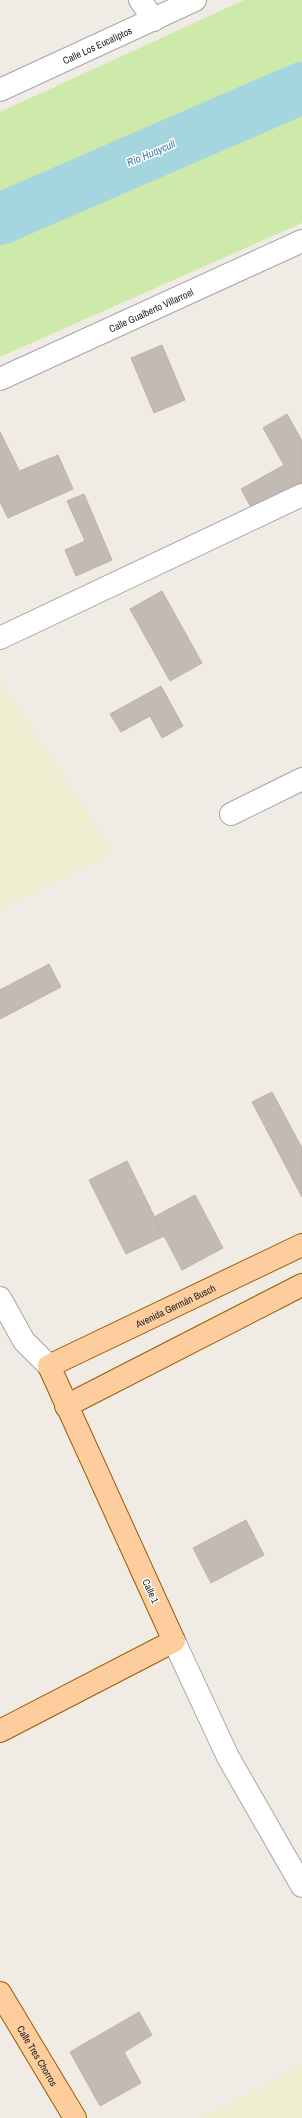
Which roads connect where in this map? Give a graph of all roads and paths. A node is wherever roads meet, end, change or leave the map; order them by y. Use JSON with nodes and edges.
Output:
{"nodes":[{"id":1,"x":140,"y":0,"type":"edge"},
{"id":2,"x":195,"y":0,"type":"edge"},
{"id":3,"x":154,"y":20,"type":"junction"},
{"id":4,"x":0,"y":90,"type":"edge"},
{"id":5,"x":302,"y":241,"type":"edge"},
{"id":6,"x":0,"y":379,"type":"edge"},
{"id":7,"x":302,"y":495,"type":"edge"},
{"id":8,"x":0,"y":638,"type":"edge"},
{"id":9,"x":302,"y":779,"type":"edge"},
{"id":10,"x":231,"y":814,"type":"dead end"},
{"id":11,"x":302,"y":1245,"type":"edge"},
{"id":12,"x":302,"y":1286,"type":"edge"},
{"id":13,"x":0,"y":1298,"type":"edge"},
{"id":14,"x":49,"y":1366,"type":"junction"},
{"id":15,"x":66,"y":1406,"type":"junction"},
{"id":16,"x":174,"y":1641,"type":"junction"},
{"id":17,"x":0,"y":1731,"type":"edge"},
{"id":18,"x":302,"y":1886,"type":"edge"},
{"id":19,"x":0,"y":1994,"type":"edge"},
{"id":20,"x":75,"y":2118,"type":"edge"}],
"edges":[{"from":1,"to":3,"type":"street"},
{"from":2,"to":3,"type":"street","name":"Calle Los Eucaliptos"},
{"from":3,"to":4,"type":"street","name":"Calle Los Eucaliptos"},
{"from":5,"to":6,"type":"street","name":"Calle Gualberto Villarroel"},
{"from":7,"to":8,"type":"street"},
{"from":9,"to":10,"type":"street"},
{"from":11,"to":14,"type":"main road","name":"Avenida Germán Busch"},
{"from":12,"to":15,"type":"main road"},
{"from":13,"to":14,"type":"street","name":"Calle 1"},
{"from":14,"to":15,"type":"main road","name":"Calle 1"},
{"from":15,"to":16,"type":"main road","name":"Calle 1"},
{"from":16,"to":17,"type":"main road"},
{"from":16,"to":18,"type":"street","name":"Calle 1"},
{"from":19,"to":20,"type":"main road","name":"Calle Tres Chorros"}]}
